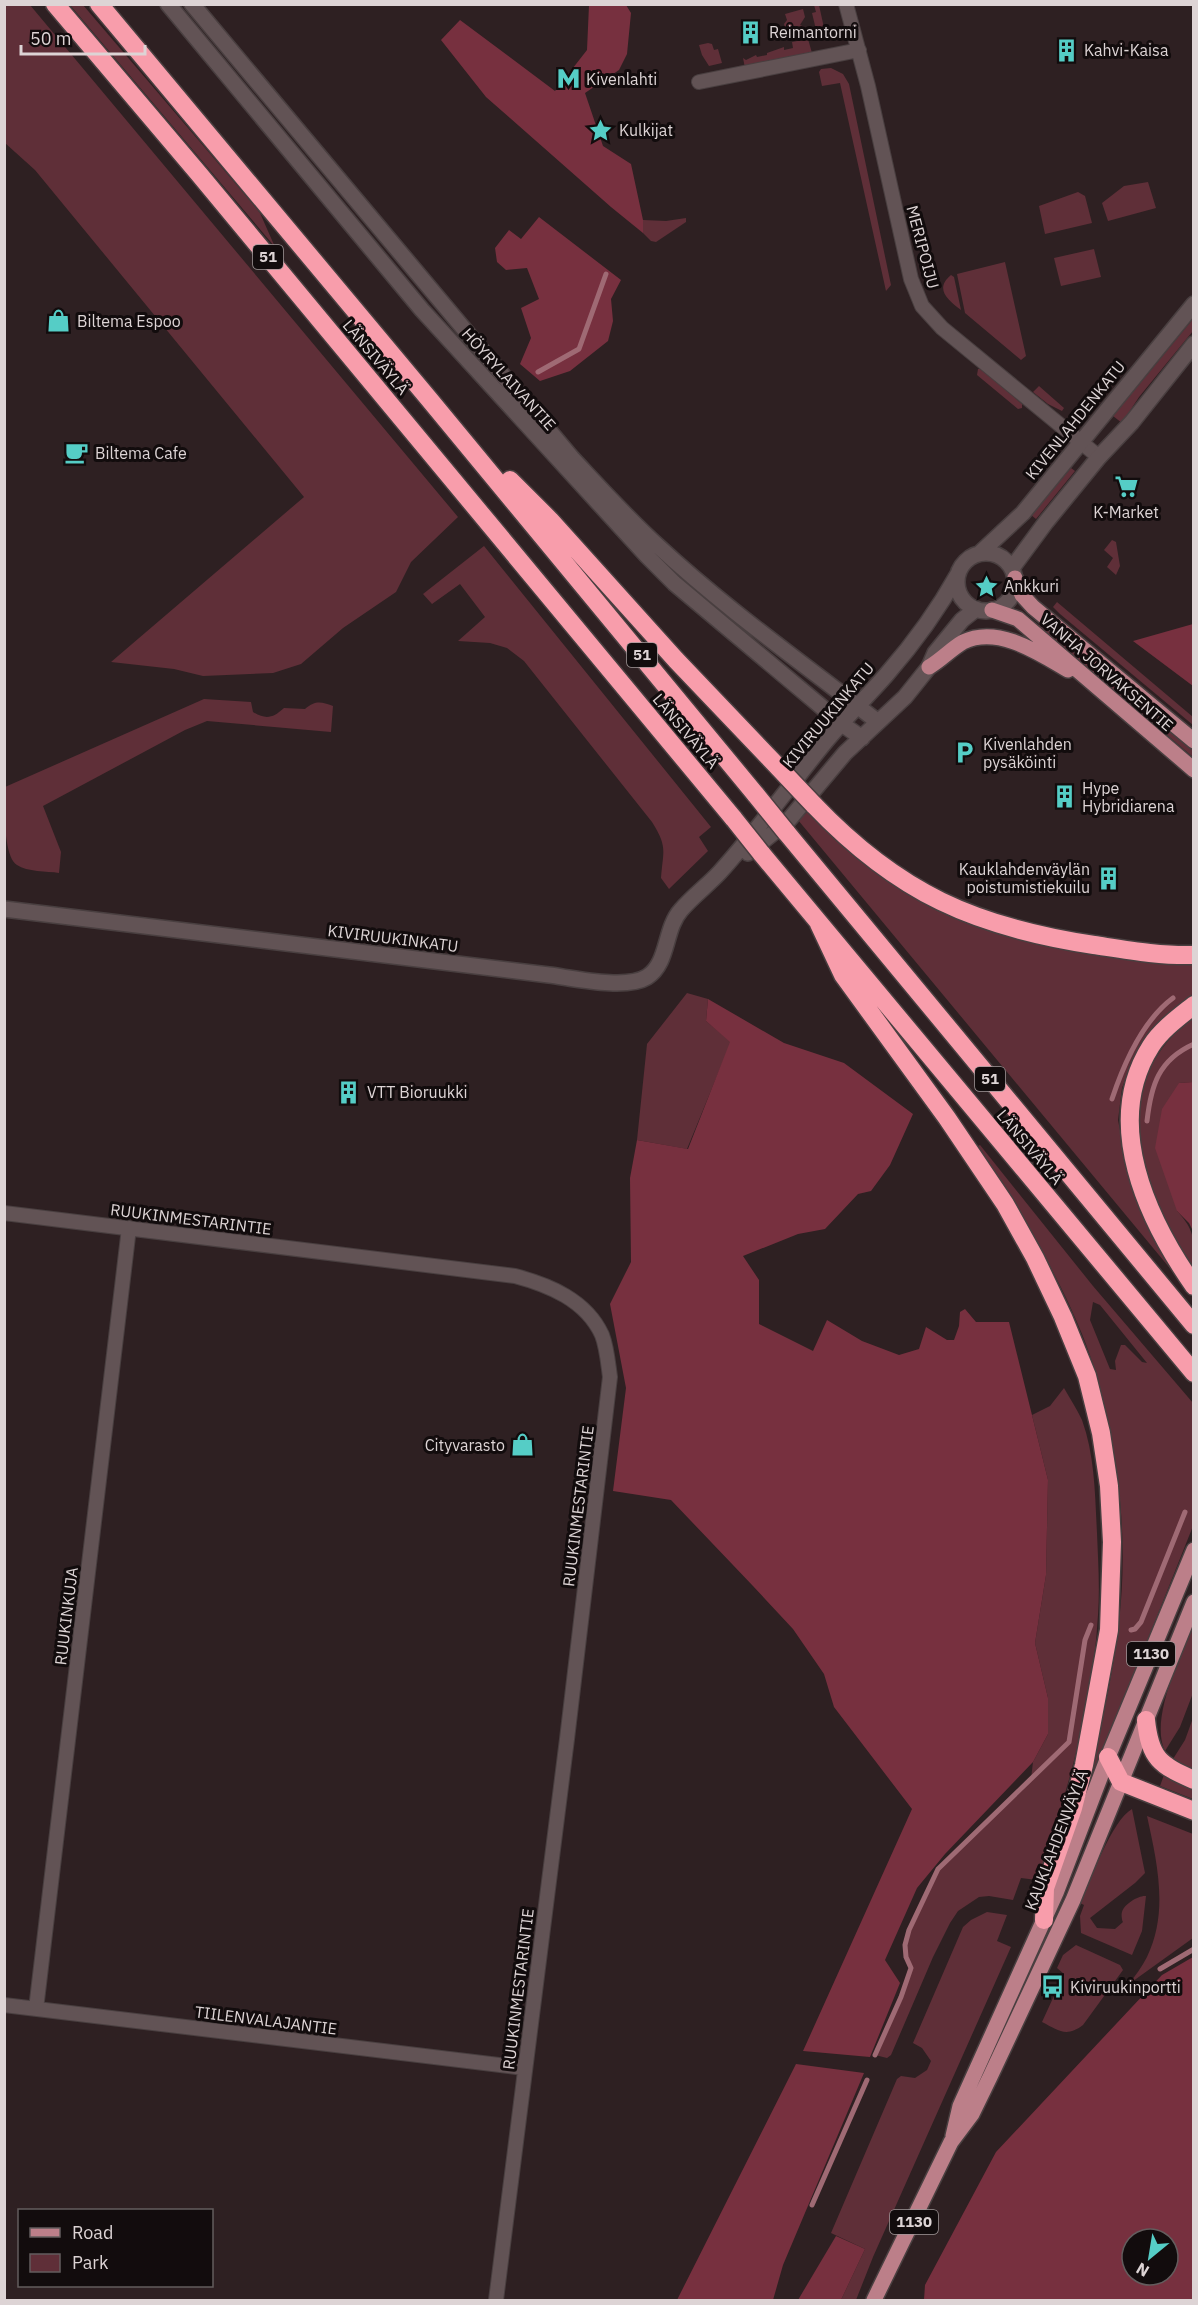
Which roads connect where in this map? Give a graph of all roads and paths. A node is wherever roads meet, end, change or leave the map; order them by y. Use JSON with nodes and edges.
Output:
{"nodes":[{"id":1,"x":55,"y":4,"type":"edge"},
{"id":2,"x":99,"y":4,"type":"edge"},
{"id":3,"x":168,"y":4,"type":"edge"},
{"id":4,"x":192,"y":4,"type":"edge"},
{"id":5,"x":846,"y":4,"type":"edge"},
{"id":6,"x":860,"y":50,"type":"junction"},
{"id":7,"x":699,"y":82,"type":"dead end"},
{"id":8,"x":1194,"y":304,"type":"edge"},
{"id":9,"x":1194,"y":344,"type":"edge"},
{"id":10,"x":546,"y":437,"type":"junction"},
{"id":11,"x":1080,"y":441,"type":"junction"},
{"id":12,"x":1099,"y":457,"type":"junction"},
{"id":13,"x":583,"y":478,"type":"junction"},
{"id":14,"x":532,"y":512,"type":"junction"},
{"id":15,"x":980,"y":553,"type":"junction"},
{"id":16,"x":1014,"y":573,"type":"junction"},
{"id":17,"x":958,"y":574,"type":"junction"},
{"id":18,"x":976,"y":609,"type":"junction"},
{"id":19,"x":992,"y":610,"type":"junction"},
{"id":20,"x":929,"y":668,"type":"junction"},
{"id":21,"x":1091,"y":683,"type":"junction"},
{"id":22,"x":858,"y":706,"type":"junction"},
{"id":23,"x":878,"y":722,"type":"junction"},
{"id":24,"x":842,"y":724,"type":"junction"},
{"id":25,"x":862,"y":738,"type":"junction"},
{"id":26,"x":1194,"y":741,"type":"edge"},
{"id":27,"x":1194,"y":770,"type":"edge"},
{"id":28,"x":718,"y":874,"type":"junction"},
{"id":29,"x":4,"y":909,"type":"edge"},
{"id":30,"x":819,"y":924,"type":"junction"},
{"id":31,"x":1190,"y":953,"type":"edge"},
{"id":32,"x":1194,"y":1005,"type":"edge"},
{"id":33,"x":4,"y":1213,"type":"edge"},
{"id":34,"x":129,"y":1227,"type":"junction"},
{"id":35,"x":1194,"y":1286,"type":"edge"},
{"id":36,"x":1194,"y":1325,"type":"edge"},
{"id":37,"x":1194,"y":1373,"type":"edge"},
{"id":38,"x":1194,"y":1550,"type":"edge"},
{"id":39,"x":1194,"y":1602,"type":"edge"},
{"id":40,"x":1146,"y":1720,"type":"junction"},
{"id":41,"x":1108,"y":1757,"type":"junction"},
{"id":42,"x":1194,"y":1780,"type":"edge"},
{"id":43,"x":1121,"y":1782,"type":"junction"},
{"id":44,"x":1194,"y":1810,"type":"edge"},
{"id":45,"x":1051,"y":1890,"type":"junction"},
{"id":46,"x":1044,"y":1920,"type":"joint"},
{"id":47,"x":4,"y":2005,"type":"edge"},
{"id":48,"x":36,"y":2009,"type":"junction"},
{"id":49,"x":524,"y":2068,"type":"junction"},
{"id":50,"x":951,"y":2142,"type":"junction"},
{"id":51,"x":496,"y":2301,"type":"edge"},
{"id":52,"x":874,"y":2301,"type":"edge"}],
"edges":[{"from":1,"to":30,"type":"highway","name":"LÄNSIVÄYLÄ","number":"51","bridge":true},
{"from":2,"to":14,"type":"highway","name":"LÄNSIVÄYLÄ","number":"51"},
{"from":3,"to":10,"type":"street","name":"HÖYRYLAIVANTIE"},
{"from":4,"to":10,"type":"street","name":"HÖYRYLAIVANTIE"},
{"from":5,"to":6,"type":"street","name":"MERIPOIJU"},
{"from":6,"to":7,"type":"street"},
{"from":6,"to":11,"type":"street","name":"MERIPOIJU"},
{"from":8,"to":11,"type":"street","name":"KIVENLAHDENKATU"},
{"from":9,"to":12,"type":"street"},
{"from":10,"to":13,"type":"street","name":"HÖYRYLAIVANTIE"},
{"from":11,"to":12,"type":"street","name":"MERIPOIJU"},
{"from":11,"to":15,"type":"street","name":"KIVENLAHDENKATU"},
{"from":12,"to":16,"type":"street"},
{"from":13,"to":22,"type":"street","name":"HÖYRYLAIVANTIE"},
{"from":13,"to":24,"type":"street","name":"HÖYRYLAIVANTIE"},
{"from":14,"to":31,"type":"highway","bridge":true},
{"from":14,"to":36,"type":"highway","name":"LÄNSIVÄYLÄ","number":"51","bridge":true},
{"from":15,"to":16,"type":"street"},
{"from":15,"to":17,"type":"street"},
{"from":16,"to":19,"type":"street"},
{"from":16,"to":26,"type":"main road","name":"VANHA JORVAKSENTIE"},
{"from":17,"to":18,"type":"street"},
{"from":17,"to":22,"type":"street","name":"KIVIRUUKINKATU"},
{"from":18,"to":19,"type":"street"},
{"from":18,"to":20,"type":"street","name":"KIVIRUUKINKATU"},
{"from":19,"to":21,"type":"main road","name":"VANHA JORVAKSENTIE"},
{"from":20,"to":21,"type":"main road"},
{"from":20,"to":23,"type":"street","name":"KIVIRUUKINKATU"},
{"from":21,"to":27,"type":"main road","name":"VANHA JORVAKSENTIE"},
{"from":22,"to":23,"type":"street","name":"HÖYRYLAIVANTIE"},
{"from":22,"to":24,"type":"street","name":"KIVIRUUKINKATU"},
{"from":23,"to":25,"type":"street","name":"KIVIRUUKINKATU"},
{"from":24,"to":25,"type":"street","name":"HÖYRYLAIVANTIE"},
{"from":24,"to":28,"type":"street","name":"KIVIRUUKINKATU"},
{"from":25,"to":28,"type":"street","name":"KIVIRUUKINKATU"},
{"from":28,"to":29,"type":"street","name":"KIVIRUUKINKATU"},
{"from":30,"to":37,"type":"highway","name":"LÄNSIVÄYLÄ","number":"51"},
{"from":30,"to":45,"type":"highway"},
{"from":32,"to":35,"type":"highway"},
{"from":33,"to":34,"type":"street","name":"RUUKINMESTARINTIE"},
{"from":34,"to":48,"type":"street","name":"RUUKINKUJA"},
{"from":34,"to":49,"type":"street","name":"RUUKINMESTARINTIE"},
{"from":38,"to":41,"type":"main road","name":"KAUKLAHDENVÄYLÄ","number":"1130"},
{"from":39,"to":40,"type":"main road","name":"KAUKLAHDENVÄYLÄ","number":"1130"},
{"from":40,"to":42,"type":"highway"},
{"from":40,"to":43,"type":"main road","name":"KAUKLAHDENVÄYLÄ","number":"1130"},
{"from":41,"to":43,"type":"highway"},
{"from":41,"to":45,"type":"main road","name":"KAUKLAHDENVÄYLÄ","number":"1130"},
{"from":43,"to":44,"type":"highway"},
{"from":43,"to":50,"type":"main road","name":"KAUKLAHDENVÄYLÄ","number":"1130"},
{"from":45,"to":46,"type":"highway"},
{"from":46,"to":50,"type":"main road","name":"KAUKLAHDENVÄYLÄ","number":"1130"},
{"from":47,"to":48,"type":"street","name":"TIILENVALAJANTIE"},
{"from":48,"to":49,"type":"street","name":"TIILENVALAJANTIE"},
{"from":49,"to":51,"type":"street","name":"RUUKINMESTARINTIE"},
{"from":50,"to":52,"type":"main road","name":"KAUKLAHDENVÄYLÄ","number":"1130"}]}
